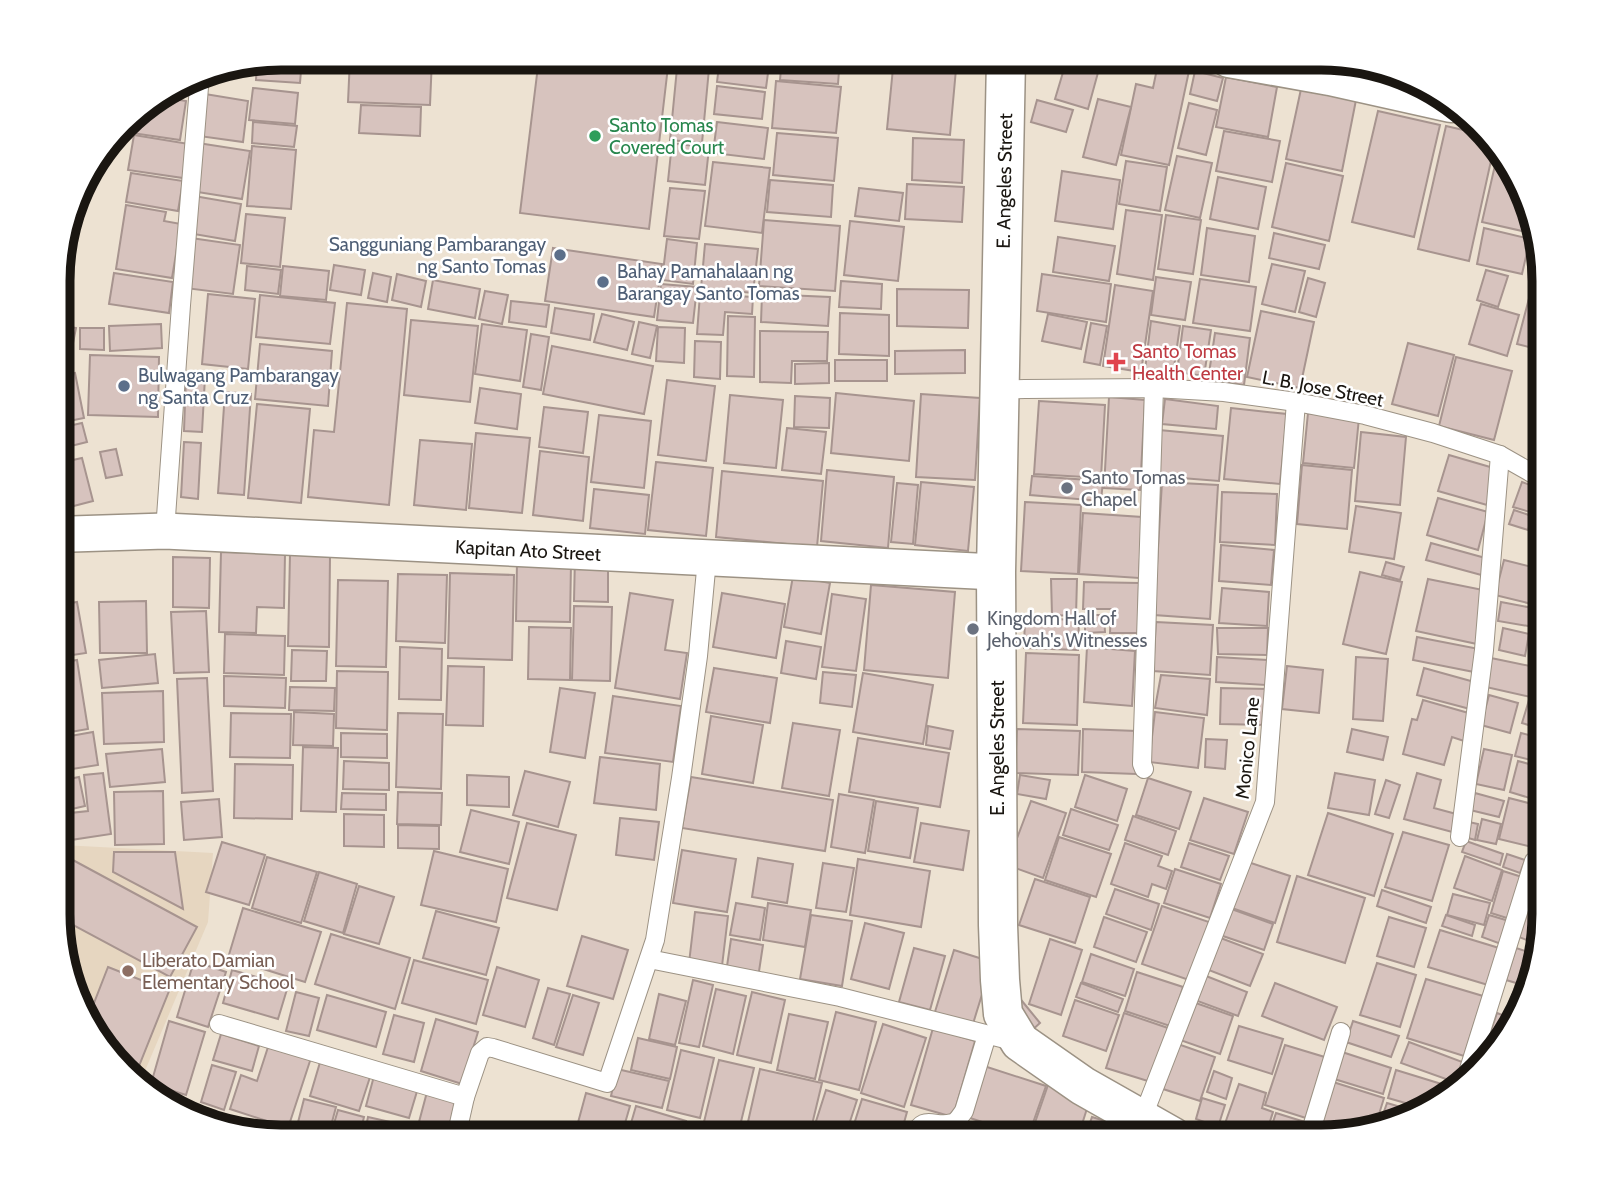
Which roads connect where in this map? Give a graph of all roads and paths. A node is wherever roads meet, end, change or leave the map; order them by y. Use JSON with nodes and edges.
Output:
{"nodes":[{"id":1,"x":1006,"y":70,"type":"edge"},
{"id":2,"x":1297,"y":70,"type":"edge"},
{"id":3,"x":199,"y":86,"type":"edge"},
{"id":4,"x":1425,"y":97,"type":"edge"},
{"id":5,"x":1154,"y":388,"type":"junction"},
{"id":6,"x":1000,"y":390,"type":"junction"},
{"id":7,"x":1296,"y":402,"type":"junction"},
{"id":8,"x":1500,"y":456,"type":"junction"},
{"id":9,"x":1532,"y":473,"type":"edge"},
{"id":10,"x":165,"y":531,"type":"junction"},
{"id":11,"x":70,"y":534,"type":"edge"},
{"id":12,"x":707,"y":559,"type":"junction"},
{"id":13,"x":996,"y":572,"type":"junction"},
{"id":14,"x":1144,"y":769,"type":"dead end"},
{"id":15,"x":1460,"y":837,"type":"dead end"},
{"id":16,"x":1532,"y":867,"type":"edge"},
{"id":17,"x":649,"y":959,"type":"junction"},
{"id":18,"x":219,"y":1024,"type":"dead end"},
{"id":19,"x":1340,"y":1032,"type":"dead end"},
{"id":20,"x":1003,"y":1039,"type":"junction"},
{"id":21,"x":1472,"y":1061,"type":"edge"},
{"id":22,"x":465,"y":1097,"type":"junction"},
{"id":23,"x":459,"y":1125,"type":"edge"},
{"id":24,"x":922,"y":1125,"type":"edge"},
{"id":25,"x":1152,"y":1125,"type":"edge"},
{"id":26,"x":1158,"y":1125,"type":"edge"},
{"id":27,"x":1313,"y":1125,"type":"edge"}],
"edges":[{"from":1,"to":6,"type":"street","name":"E. Angeles Street"},
{"from":2,"to":4,"type":"street"},
{"from":3,"to":10,"type":"lane"},
{"from":5,"to":6,"type":"lane","name":"L. B. Jose Street"},
{"from":5,"to":7,"type":"lane","name":"L. B. Jose Street"},
{"from":5,"to":14,"type":"lane"},
{"from":6,"to":13,"type":"street","name":"E. Angeles Street"},
{"from":7,"to":8,"type":"lane","name":"L. B. Jose Street"},
{"from":7,"to":26,"type":"lane","name":"Monico Lane"},
{"from":8,"to":9,"type":"lane","name":"L. B. Jose Street"},
{"from":8,"to":15,"type":"lane"},
{"from":10,"to":11,"type":"street","name":"Kapitan Ato Street"},
{"from":10,"to":12,"type":"street","name":"Kapitan Ato Street"},
{"from":12,"to":13,"type":"street","name":"Kapitan Ato Street"},
{"from":12,"to":17,"type":"lane"},
{"from":13,"to":20,"type":"street","name":"E. Angeles Street"},
{"from":16,"to":21,"type":"lane"},
{"from":17,"to":20,"type":"lane"},
{"from":17,"to":22,"type":"lane"},
{"from":18,"to":22,"type":"lane"},
{"from":19,"to":27,"type":"lane"},
{"from":20,"to":24,"type":"lane"},
{"from":20,"to":25,"type":"street","name":"E. Angeles Street"},
{"from":22,"to":23,"type":"lane"}]}
